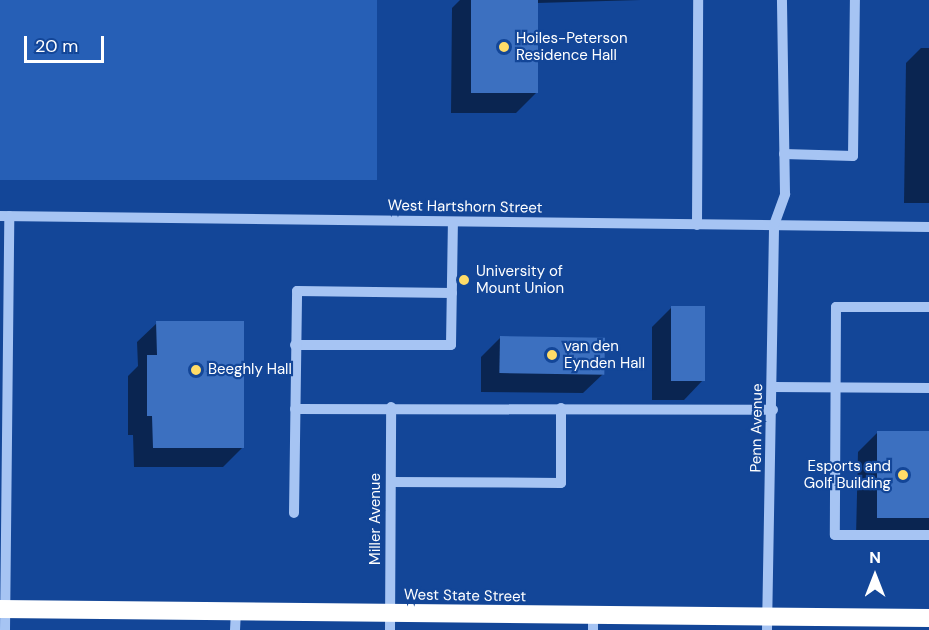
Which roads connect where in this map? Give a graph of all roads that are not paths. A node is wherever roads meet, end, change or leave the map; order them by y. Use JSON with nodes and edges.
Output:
{"nodes":[{"id":1,"x":698,"y":0,"type":"edge"},
{"id":2,"x":782,"y":0,"type":"edge"},
{"id":3,"x":855,"y":0,"type":"edge"},
{"id":4,"x":784,"y":154,"type":"junction"},
{"id":5,"x":4,"y":216,"type":"edge"},
{"id":6,"x":453,"y":222,"type":"junction"},
{"id":7,"x":697,"y":225,"type":"junction"},
{"id":8,"x":774,"y":225,"type":"junction"},
{"id":9,"x":929,"y":227,"type":"edge"},
{"id":10,"x":452,"y":293,"type":"junction"},
{"id":11,"x":929,"y":307,"type":"edge"},
{"id":12,"x":295,"y":345,"type":"junction"},
{"id":13,"x":773,"y":387,"type":"junction"},
{"id":14,"x":836,"y":388,"type":"junction"},
{"id":15,"x":929,"y":388,"type":"edge"},
{"id":16,"x":391,"y":407,"type":"junction"},
{"id":17,"x":561,"y":408,"type":"junction"},
{"id":18,"x":295,"y":409,"type":"junction"},
{"id":19,"x":772,"y":410,"type":"junction"},
{"id":20,"x":391,"y":482,"type":"junction"},
{"id":21,"x":294,"y":513,"type":"dead end"},
{"id":22,"x":929,"y":535,"type":"edge"},
{"id":23,"x":3,"y":609,"type":"edge"},
{"id":24,"x":236,"y":611,"type":"junction"},
{"id":25,"x":929,"y":618,"type":"edge"},
{"id":26,"x":390,"y":622,"type":"edge"},
{"id":27,"x":593,"y":622,"type":"edge"},
{"id":28,"x":767,"y":623,"type":"edge"},
{"id":29,"x":5,"y":630,"type":"edge"},
{"id":30,"x":235,"y":630,"type":"edge"}],
"edges":[{"from":1,"to":7,"type":"street"},
{"from":2,"to":4,"type":"street","name":"Penn Avenue"},
{"from":3,"to":4,"type":"street"},
{"from":4,"to":8,"type":"street","name":"Penn Avenue"},
{"from":5,"to":6,"type":"street","name":"West Hartshorn Street"},
{"from":5,"to":23,"type":"street"},
{"from":6,"to":7,"type":"street","name":"West Hartshorn Street"},
{"from":6,"to":10,"type":"street"},
{"from":7,"to":8,"type":"street","name":"West Hartshorn Street"},
{"from":8,"to":9,"type":"street","name":"West Hartshorn Street"},
{"from":8,"to":13,"type":"street","name":"Penn Avenue"},
{"from":10,"to":12,"type":"street"},
{"from":10,"to":12,"type":"street"},
{"from":11,"to":14,"type":"street"},
{"from":12,"to":18,"type":"street"},
{"from":13,"to":14,"type":"street"},
{"from":13,"to":19,"type":"street","name":"Penn Avenue"},
{"from":14,"to":15,"type":"street"},
{"from":14,"to":22,"type":"street"},
{"from":16,"to":17,"type":"street"},
{"from":16,"to":18,"type":"street"},
{"from":16,"to":20,"type":"street","name":"Miller Avenue"},
{"from":17,"to":19,"type":"street"},
{"from":17,"to":20,"type":"street"},
{"from":18,"to":21,"type":"street"},
{"from":19,"to":28,"type":"street","name":"Penn Avenue"},
{"from":20,"to":26,"type":"street","name":"Miller Avenue"},
{"from":23,"to":24,"type":"highway","name":"West State Street"},
{"from":23,"to":29,"type":"street"},
{"from":24,"to":26,"type":"highway","name":"West State Street"},
{"from":24,"to":30,"type":"street"},
{"from":25,"to":28,"type":"highway","name":"West State Street"},
{"from":26,"to":27,"type":"highway","name":"West State Street"},
{"from":27,"to":28,"type":"highway","name":"West State Street"}]}
